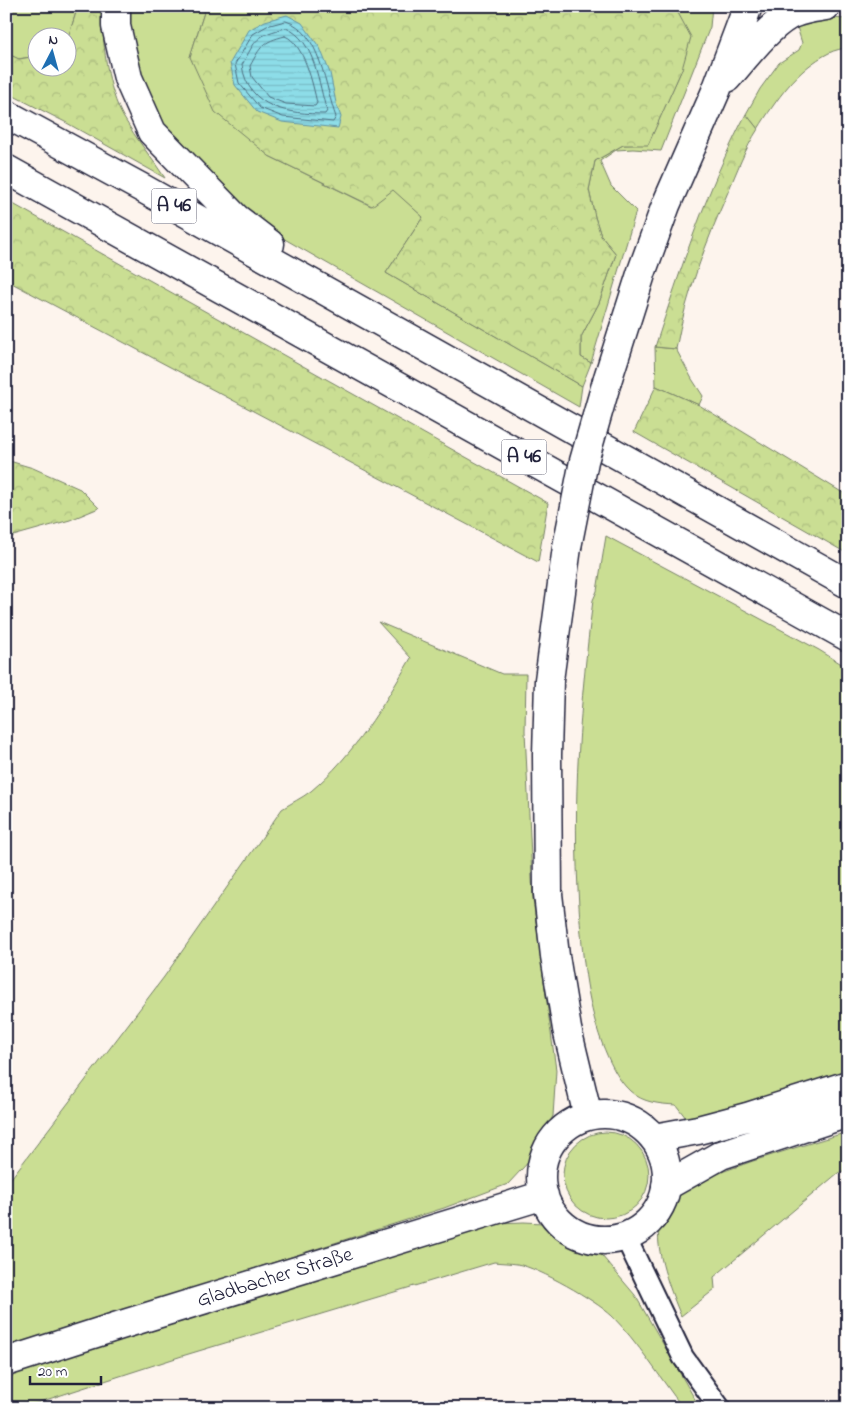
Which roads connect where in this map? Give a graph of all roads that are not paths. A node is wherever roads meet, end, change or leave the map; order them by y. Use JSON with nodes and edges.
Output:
{"nodes":[{"id":1,"x":116,"y":6,"type":"edge"},
{"id":2,"x":748,"y":6,"type":"edge"},
{"id":3,"x":826,"y":6,"type":"edge"},
{"id":4,"x":716,"y":91,"type":"junction"},
{"id":5,"x":6,"y":114,"type":"edge"},
{"id":6,"x":6,"y":169,"type":"edge"},
{"id":7,"x":340,"y":299,"type":"junction"},
{"id":8,"x":848,"y":584,"type":"edge"},
{"id":9,"x":848,"y":637,"type":"edge"},
{"id":10,"x":848,"y":1084,"type":"edge"},
{"id":11,"x":848,"y":1113,"type":"edge"},
{"id":12,"x":588,"y":1116,"type":"junction"},
{"id":13,"x":654,"y":1138,"type":"junction"},
{"id":14,"x":666,"y":1186,"type":"junction"},
{"id":15,"x":544,"y":1195,"type":"junction"},
{"id":16,"x":624,"y":1236,"type":"junction"},
{"id":17,"x":6,"y":1362,"type":"edge"},
{"id":18,"x":720,"y":1408,"type":"edge"}],
"edges":[{"from":1,"to":7,"type":"main road"},
{"from":2,"to":4,"type":"main road"},
{"from":3,"to":4,"type":"main road"},
{"from":4,"to":12,"type":"main road","bridge":true},
{"from":5,"to":7,"type":"main road","number":"A 46"},
{"from":6,"to":9,"type":"main road","number":"A 46"},
{"from":7,"to":8,"type":"main road","number":"A 46"},
{"from":10,"to":13,"type":"main road"},
{"from":11,"to":14,"type":"main road"},
{"from":12,"to":13,"type":"main road"},
{"from":12,"to":15,"type":"main road"},
{"from":13,"to":14,"type":"main road"},
{"from":14,"to":16,"type":"main road"},
{"from":15,"to":16,"type":"main road"},
{"from":15,"to":17,"type":"main road","name":"Gladbacher Straße"},
{"from":16,"to":18,"type":"street"}]}
